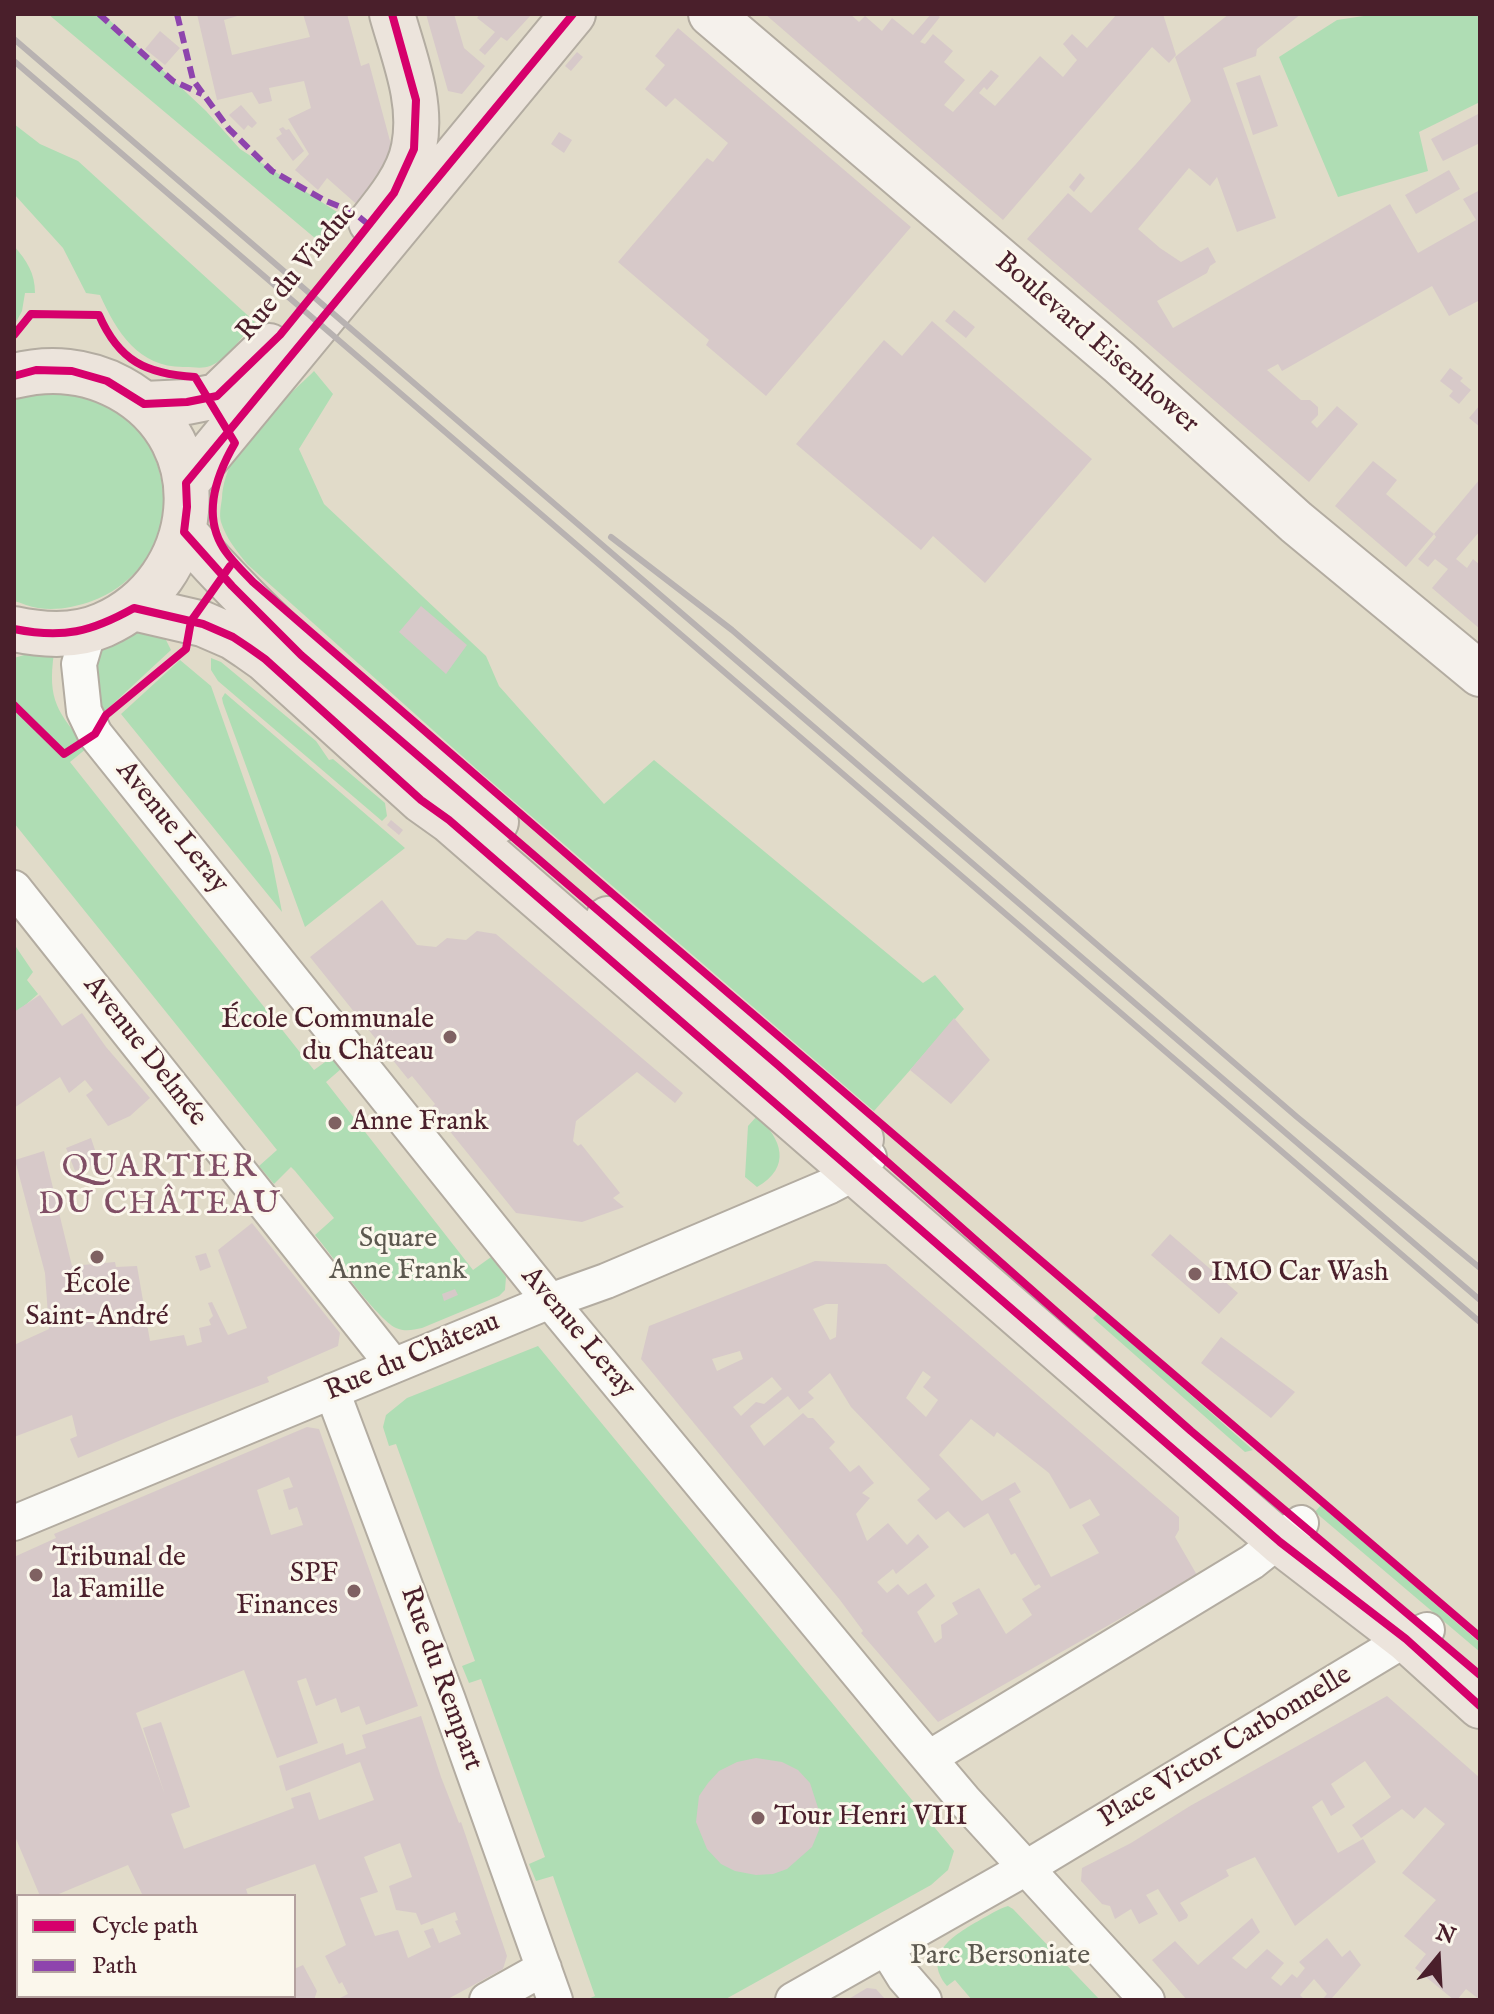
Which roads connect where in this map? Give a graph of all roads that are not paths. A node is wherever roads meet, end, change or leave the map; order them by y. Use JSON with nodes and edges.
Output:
{"nodes":[{"id":1,"x":392,"y":14,"type":"edge"},
{"id":2,"x":573,"y":14,"type":"edge"},
{"id":3,"x":711,"y":14,"type":"edge"},
{"id":4,"x":416,"y":100,"type":"junction"},
{"id":5,"x":478,"y":128,"type":"junction"},
{"id":6,"x":14,"y":376,"type":"edge"},
{"id":7,"x":144,"y":404,"type":"junction"},
{"id":8,"x":186,"y":483,"type":"junction"},
{"id":9,"x":184,"y":532,"type":"junction"},
{"id":10,"x":134,"y":608,"type":"junction"},
{"id":11,"x":89,"y":630,"type":"junction"},
{"id":12,"x":23,"y":637,"type":"edge"},
{"id":13,"x":1480,"y":674,"type":"edge"},
{"id":14,"x":14,"y":888,"type":"edge"},
{"id":15,"x":865,"y":1162,"type":"junction"},
{"id":16,"x":550,"y":1301,"type":"junction"},
{"id":17,"x":393,"y":1365,"type":"junction"},
{"id":18,"x":332,"y":1391,"type":"junction"},
{"id":19,"x":14,"y":1523,"type":"edge"},
{"id":20,"x":1290,"y":1533,"type":"junction"},
{"id":21,"x":1417,"y":1635,"type":"junction"},
{"id":22,"x":1480,"y":1675,"type":"edge"},
{"id":23,"x":1480,"y":1706,"type":"edge"},
{"id":24,"x":929,"y":1758,"type":"junction"},
{"id":25,"x":1026,"y":1868,"type":"junction"},
{"id":26,"x":886,"y":1948,"type":"junction"},
{"id":27,"x":544,"y":1968,"type":"junction"},
{"id":28,"x":487,"y":2000,"type":"edge"},
{"id":29,"x":555,"y":2000,"type":"edge"},
{"id":30,"x":793,"y":2000,"type":"edge"},
{"id":31,"x":924,"y":2000,"type":"edge"},
{"id":32,"x":1147,"y":2000,"type":"edge"}],
"edges":[{"from":1,"to":4,"type":"main road","name":"Rue du Viaduc"},
{"from":2,"to":5,"type":"main road","name":"Rue du Viaduc"},
{"from":3,"to":13,"type":"street","name":"Boulevard Eisenhower"},
{"from":4,"to":5,"type":"main road"},
{"from":4,"to":7,"type":"main road","name":"Rue du Viaduc"},
{"from":5,"to":8,"type":"main road","name":"Rue du Viaduc"},
{"from":6,"to":7,"type":"main road"},
{"from":7,"to":8,"type":"main road"},
{"from":8,"to":9,"type":"main road"},
{"from":9,"to":10,"type":"main road"},
{"from":9,"to":15,"type":"main road"},
{"from":10,"to":11,"type":"main road"},
{"from":10,"to":15,"type":"main road"},
{"from":11,"to":12,"type":"main road"},
{"from":11,"to":16,"type":"street","name":"Avenue Leray"},
{"from":14,"to":17,"type":"street","name":"Avenue Delmée"},
{"from":15,"to":16,"type":"street","name":"Rue du Château"},
{"from":15,"to":20,"type":"main road"},
{"from":16,"to":17,"type":"street","name":"Rue du Château"},
{"from":16,"to":24,"type":"street","name":"Avenue Leray"},
{"from":17,"to":18,"type":"street","name":"Rue du Château"},
{"from":18,"to":19,"type":"street","name":"Rue du Château"},
{"from":18,"to":27,"type":"street","name":"Rue du Rempart"},
{"from":20,"to":21,"type":"main road"},
{"from":20,"to":24,"type":"street"},
{"from":21,"to":22,"type":"main road"},
{"from":21,"to":23,"type":"main road"},
{"from":21,"to":25,"type":"street","name":"Place Victor Carbonnelle"},
{"from":24,"to":25,"type":"street","name":"Avenue Leray"},
{"from":25,"to":26,"type":"street","name":"Place Victor Carbonnelle"},
{"from":25,"to":32,"type":"street","name":"Avenue Leray"},
{"from":26,"to":30,"type":"street","name":"Place Victor Carbonnelle"},
{"from":26,"to":31,"type":"street"},
{"from":27,"to":28,"type":"street"},
{"from":27,"to":29,"type":"street","name":"Rue du Rempart"}]}
